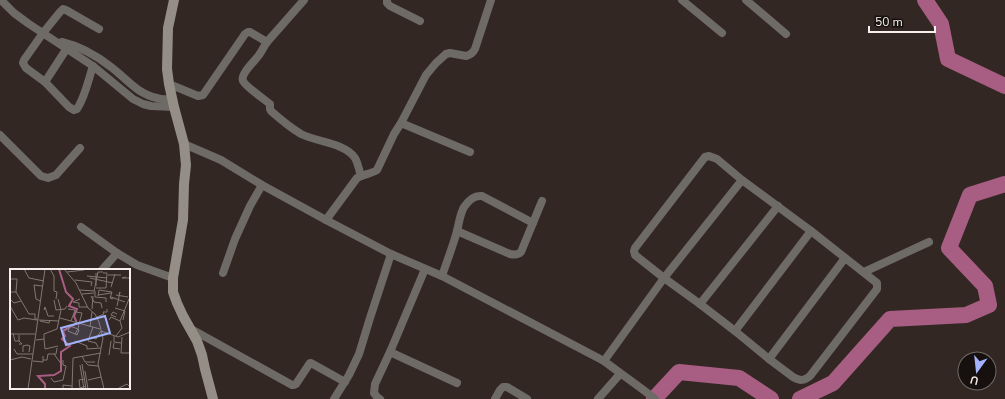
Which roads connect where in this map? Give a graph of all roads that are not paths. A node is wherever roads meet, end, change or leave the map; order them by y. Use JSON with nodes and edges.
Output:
{"nodes":[{"id":1,"x":2,"y":0,"type":"edge"},
{"id":2,"x":174,"y":0,"type":"edge"},
{"id":3,"x":304,"y":0,"type":"edge"},
{"id":4,"x":387,"y":0,"type":"edge"},
{"id":5,"x":492,"y":0,"type":"edge"},
{"id":6,"x":682,"y":0,"type":"edge"},
{"id":7,"x":746,"y":0,"type":"edge"},
{"id":8,"x":420,"y":21,"type":"dead end"},
{"id":9,"x":99,"y":29,"type":"dead end"},
{"id":10,"x":43,"y":33,"type":"junction"},
{"id":11,"x":722,"y":33,"type":"dead end"},
{"id":12,"x":786,"y":34,"type":"dead end"},
{"id":13,"x":267,"y":42,"type":"junction"},
{"id":14,"x":68,"y":46,"type":"junction"},
{"id":15,"x":93,"y":66,"type":"junction"},
{"id":16,"x":45,"y":82,"type":"junction"},
{"id":17,"x":169,"y":84,"type":"junction"},
{"id":18,"x":173,"y":103,"type":"junction"},
{"id":19,"x":401,"y":123,"type":"junction"},
{"id":20,"x":0,"y":135,"type":"edge"},
{"id":21,"x":184,"y":144,"type":"junction"},
{"id":22,"x":80,"y":148,"type":"dead end"},
{"id":23,"x":470,"y":152,"type":"dead end"},
{"id":24,"x":361,"y":176,"type":"junction"},
{"id":25,"x":742,"y":180,"type":"junction"},
{"id":26,"x":262,"y":185,"type":"junction"},
{"id":27,"x":542,"y":201,"type":"dead end"},
{"id":28,"x":778,"y":206,"type":"junction"},
{"id":29,"x":326,"y":220,"type":"junction"},
{"id":30,"x":533,"y":223,"type":"junction"},
{"id":31,"x":81,"y":227,"type":"dead end"},
{"id":32,"x":811,"y":231,"type":"junction"},
{"id":33,"x":457,"y":232,"type":"junction"},
{"id":34,"x":929,"y":242,"type":"dead end"},
{"id":35,"x":117,"y":253,"type":"junction"},
{"id":36,"x":391,"y":254,"type":"junction"},
{"id":37,"x":845,"y":258,"type":"junction"},
{"id":38,"x":103,"y":269,"type":"edge"},
{"id":39,"x":425,"y":269,"type":"junction"},
{"id":40,"x":864,"y":272,"type":"junction"},
{"id":41,"x":223,"y":273,"type":"dead end"},
{"id":42,"x":442,"y":276,"type":"junction"},
{"id":43,"x":173,"y":278,"type":"junction"},
{"id":44,"x":664,"y":278,"type":"junction"},
{"id":45,"x":700,"y":304,"type":"junction"},
{"id":46,"x":190,"y":329,"type":"junction"},
{"id":47,"x":735,"y":331,"type":"junction"},
{"id":48,"x":390,"y":352,"type":"junction"},
{"id":49,"x":769,"y":359,"type":"junction"},
{"id":50,"x":604,"y":361,"type":"junction"},
{"id":51,"x":620,"y":374,"type":"junction"},
{"id":52,"x":345,"y":382,"type":"junction"},
{"id":53,"x":457,"y":383,"type":"dead end"},
{"id":54,"x":214,"y":399,"type":"edge"},
{"id":55,"x":334,"y":399,"type":"edge"},
{"id":56,"x":380,"y":399,"type":"edge"},
{"id":57,"x":495,"y":399,"type":"edge"},
{"id":58,"x":527,"y":399,"type":"edge"},
{"id":59,"x":598,"y":399,"type":"edge"},
{"id":60,"x":655,"y":399,"type":"edge"}],
"edges":[{"from":1,"to":10,"type":"street"},
{"from":2,"to":17,"type":"main road"},
{"from":3,"to":13,"type":"street"},
{"from":4,"to":8,"type":"street"},
{"from":5,"to":19,"type":"street"},
{"from":6,"to":11,"type":"street"},
{"from":7,"to":12,"type":"street"},
{"from":9,"to":10,"type":"street"},
{"from":10,"to":14,"type":"street"},
{"from":10,"to":16,"type":"street"},
{"from":13,"to":17,"type":"street"},
{"from":13,"to":24,"type":"street"},
{"from":14,"to":15,"type":"street"},
{"from":14,"to":16,"type":"street"},
{"from":14,"to":18,"type":"street"},
{"from":15,"to":16,"type":"street"},
{"from":15,"to":18,"type":"street"},
{"from":17,"to":18,"type":"main road"},
{"from":18,"to":21,"type":"main road"},
{"from":19,"to":23,"type":"street"},
{"from":19,"to":24,"type":"street"},
{"from":20,"to":22,"type":"street"},
{"from":21,"to":26,"type":"street"},
{"from":21,"to":43,"type":"main road"},
{"from":24,"to":29,"type":"street"},
{"from":25,"to":28,"type":"street"},
{"from":25,"to":44,"type":"street"},
{"from":25,"to":44,"type":"street"},
{"from":26,"to":29,"type":"street"},
{"from":26,"to":41,"type":"street"},
{"from":27,"to":30,"type":"street"},
{"from":28,"to":32,"type":"street"},
{"from":28,"to":45,"type":"street"},
{"from":29,"to":36,"type":"street"},
{"from":30,"to":33,"type":"street"},
{"from":30,"to":33,"type":"street"},
{"from":31,"to":35,"type":"street"},
{"from":32,"to":37,"type":"street"},
{"from":32,"to":47,"type":"street"},
{"from":33,"to":42,"type":"street"},
{"from":34,"to":40,"type":"street"},
{"from":35,"to":38,"type":"street"},
{"from":35,"to":43,"type":"street"},
{"from":36,"to":39,"type":"street"},
{"from":36,"to":52,"type":"street"},
{"from":37,"to":40,"type":"street"},
{"from":37,"to":49,"type":"street"},
{"from":39,"to":42,"type":"street"},
{"from":39,"to":48,"type":"street"},
{"from":40,"to":49,"type":"street"},
{"from":42,"to":50,"type":"street"},
{"from":43,"to":46,"type":"main road"},
{"from":44,"to":45,"type":"street"},
{"from":44,"to":50,"type":"street"},
{"from":45,"to":47,"type":"street"},
{"from":46,"to":52,"type":"street"},
{"from":46,"to":54,"type":"main road"},
{"from":47,"to":49,"type":"street"},
{"from":48,"to":53,"type":"street"},
{"from":48,"to":56,"type":"street"},
{"from":50,"to":51,"type":"street"},
{"from":51,"to":59,"type":"street"},
{"from":51,"to":60,"type":"street"},
{"from":52,"to":55,"type":"street"},
{"from":57,"to":58,"type":"street"}]}
